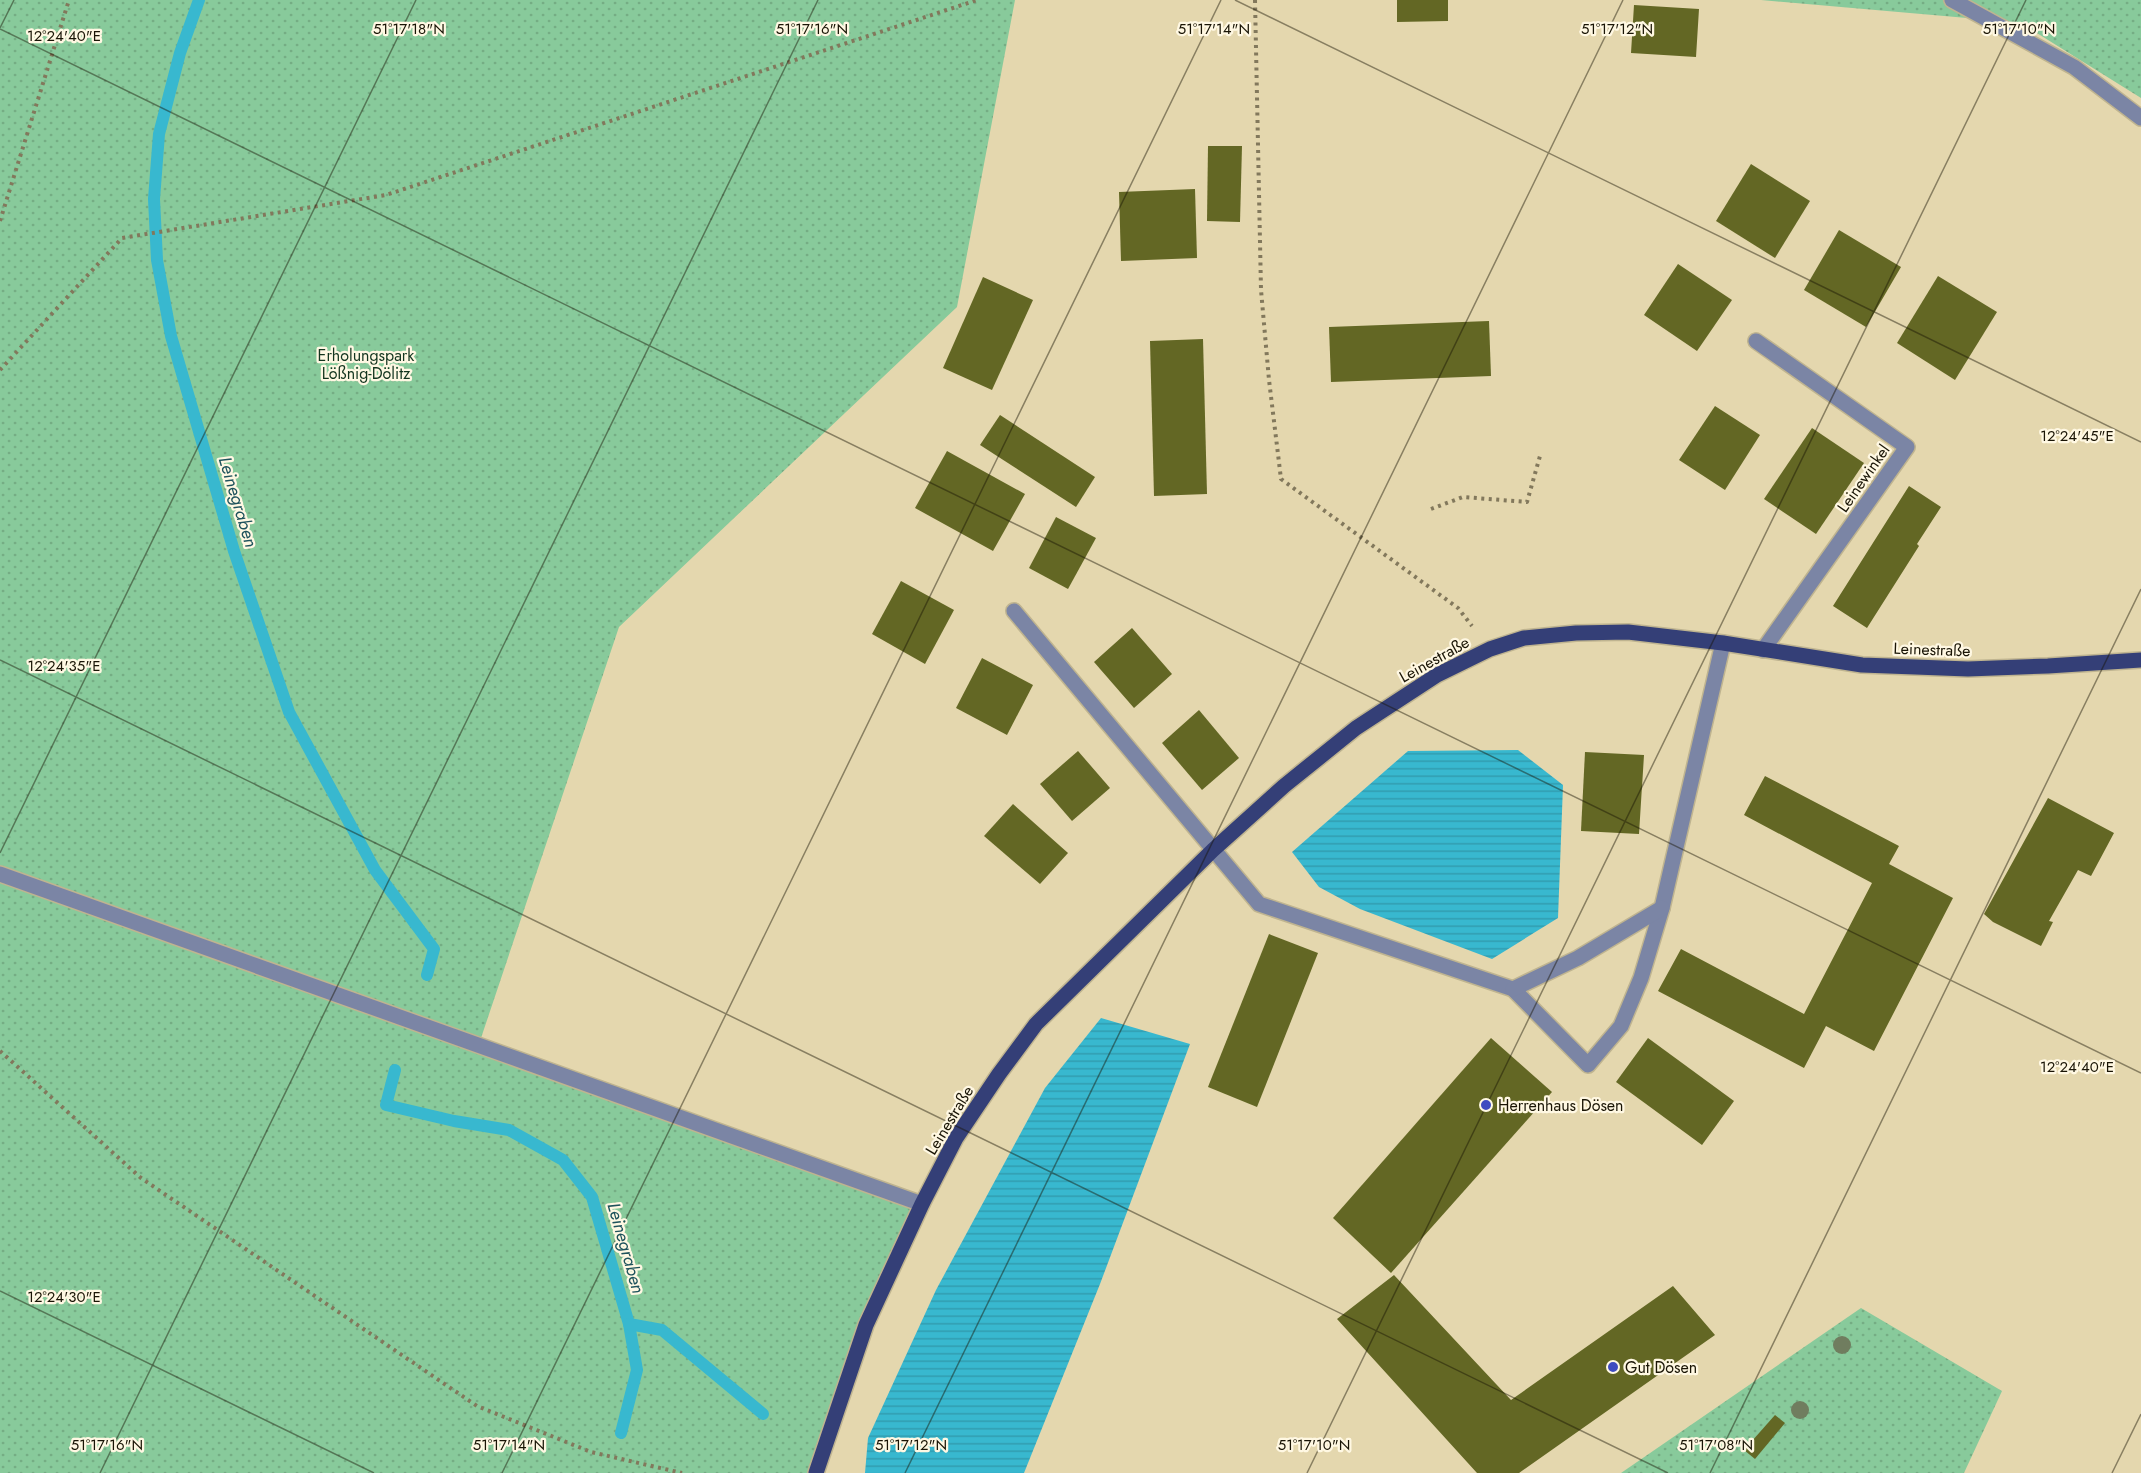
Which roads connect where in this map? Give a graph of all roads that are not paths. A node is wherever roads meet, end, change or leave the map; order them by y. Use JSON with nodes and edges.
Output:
{"nodes":[{"id":1,"x":1952,"y":0,"type":"edge"},
{"id":2,"x":2141,"y":118,"type":"edge"},
{"id":3,"x":1756,"y":341,"type":"dead end"},
{"id":4,"x":1014,"y":611,"type":"dead end"},
{"id":5,"x":1723,"y":643,"type":"junction"},
{"id":6,"x":1763,"y":650,"type":"junction"},
{"id":7,"x":2141,"y":660,"type":"edge"},
{"id":8,"x":1213,"y":850,"type":"junction"},
{"id":9,"x":0,"y":874,"type":"edge"},
{"id":10,"x":1662,"y":908,"type":"junction"},
{"id":11,"x":1513,"y":989,"type":"junction"},
{"id":12,"x":922,"y":1204,"type":"junction"},
{"id":13,"x":816,"y":1473,"type":"edge"}],
"edges":[{"from":1,"to":2,"type":"street"},
{"from":3,"to":6,"type":"street","name":"Leinewinkel"},
{"from":4,"to":8,"type":"street"},
{"from":5,"to":6,"type":"main road","name":"Leinestraße"},
{"from":5,"to":8,"type":"main road","name":"Leinestraße"},
{"from":5,"to":10,"type":"street"},
{"from":6,"to":7,"type":"main road","name":"Leinestraße"},
{"from":8,"to":11,"type":"street"},
{"from":8,"to":12,"type":"main road","name":"Leinestraße"},
{"from":9,"to":12,"type":"street"},
{"from":10,"to":11,"type":"street"},
{"from":10,"to":11,"type":"street"},
{"from":12,"to":13,"type":"main road","name":"Leinestraße"}]}
